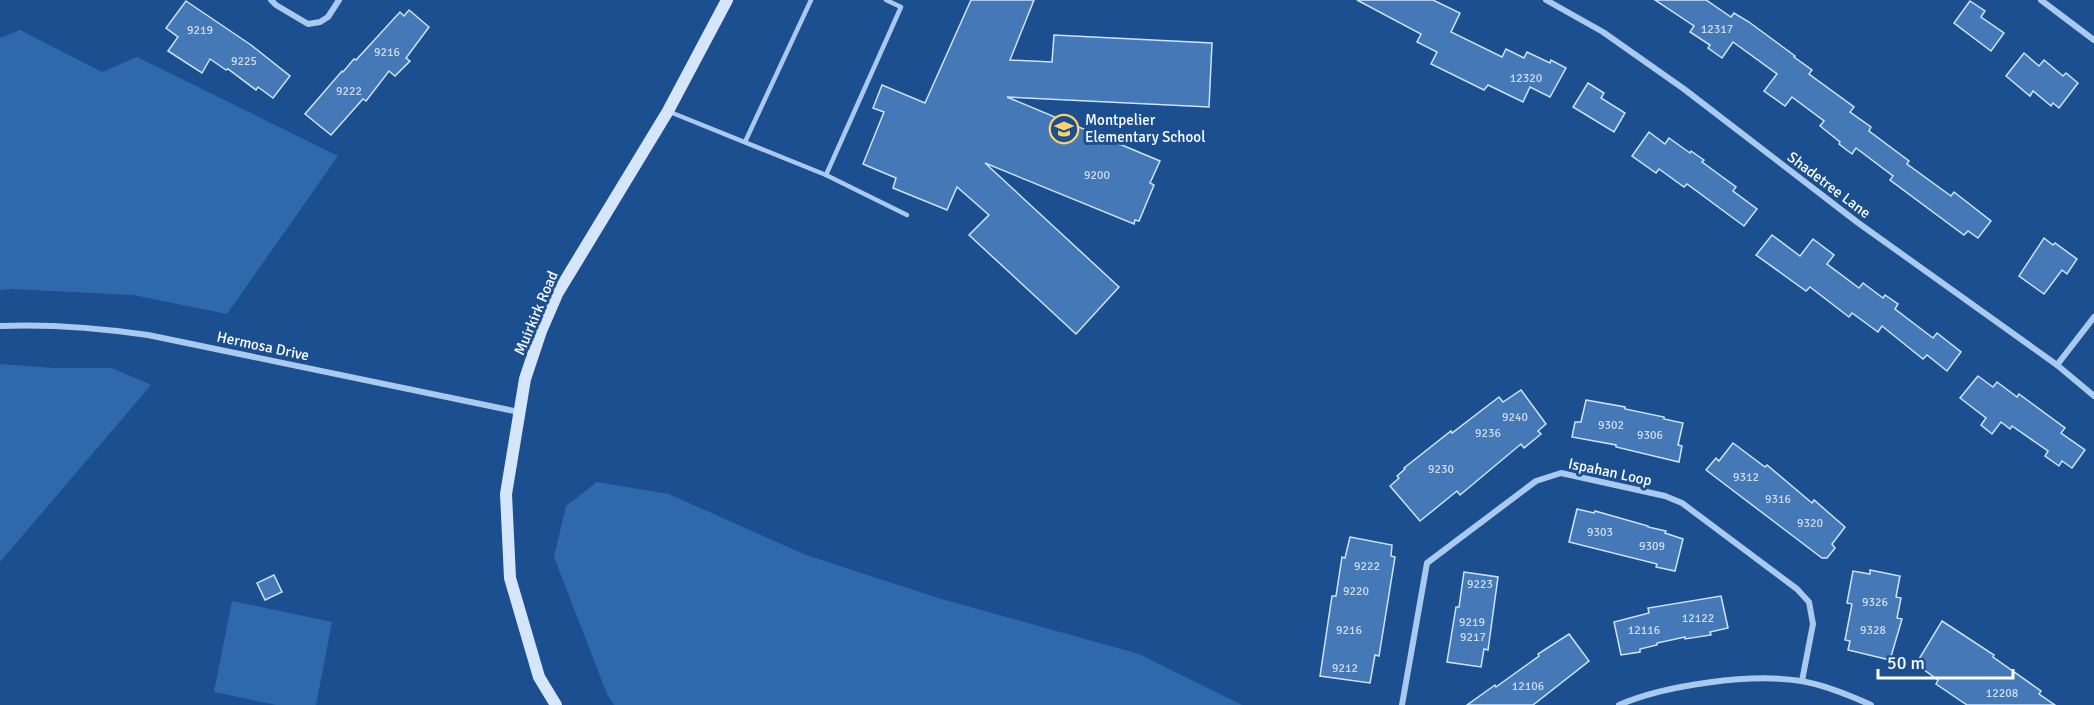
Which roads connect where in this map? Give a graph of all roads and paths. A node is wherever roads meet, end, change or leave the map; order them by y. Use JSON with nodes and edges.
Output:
{"nodes":[{"id":1,"x":271,"y":0,"type":"edge"},
{"id":2,"x":339,"y":0,"type":"edge"},
{"id":3,"x":727,"y":0,"type":"edge"},
{"id":4,"x":811,"y":0,"type":"edge"},
{"id":5,"x":886,"y":0,"type":"edge"},
{"id":6,"x":905,"y":0,"type":"edge"},
{"id":7,"x":1546,"y":0,"type":"edge"},
{"id":8,"x":2042,"y":0,"type":"edge"},
{"id":9,"x":901,"y":8,"type":"junction"},
{"id":10,"x":2094,"y":40,"type":"edge"},
{"id":11,"x":668,"y":111,"type":"junction"},
{"id":12,"x":745,"y":142,"type":"junction"},
{"id":13,"x":826,"y":175,"type":"junction"},
{"id":14,"x":908,"y":215,"type":"dead end"},
{"id":15,"x":2094,"y":317,"type":"edge"},
{"id":16,"x":0,"y":326,"type":"edge"},
{"id":17,"x":2056,"y":365,"type":"junction"},
{"id":18,"x":2094,"y":396,"type":"edge"},
{"id":19,"x":519,"y":412,"type":"junction"},
{"id":20,"x":1802,"y":681,"type":"junction"},
{"id":21,"x":556,"y":705,"type":"edge"},
{"id":22,"x":1402,"y":705,"type":"edge"},
{"id":23,"x":1619,"y":705,"type":"edge"},
{"id":24,"x":1871,"y":705,"type":"edge"}],
"edges":[{"from":1,"to":2,"type":"street"},
{"from":3,"to":11,"type":"main road","name":"Muirkirk Road"},
{"from":4,"to":12,"type":"lane"},
{"from":5,"to":9,"type":"lane"},
{"from":6,"to":9,"type":"lane"},
{"from":7,"to":17,"type":"street","name":"Shadetree Lane"},
{"from":8,"to":10,"type":"street"},
{"from":9,"to":13,"type":"lane"},
{"from":11,"to":12,"type":"lane"},
{"from":11,"to":19,"type":"main road","name":"Muirkirk Road"},
{"from":12,"to":13,"type":"lane"},
{"from":13,"to":14,"type":"lane"},
{"from":15,"to":17,"type":"street"},
{"from":16,"to":19,"type":"street","name":"Hermosa Drive"},
{"from":17,"to":18,"type":"street","name":"Shadetree Lane"},
{"from":19,"to":21,"type":"main road","name":"Muirkirk Road"},
{"from":20,"to":22,"type":"street","name":"Ispahan Loop"},
{"from":20,"to":23,"type":"street"},
{"from":20,"to":24,"type":"street"}]}
